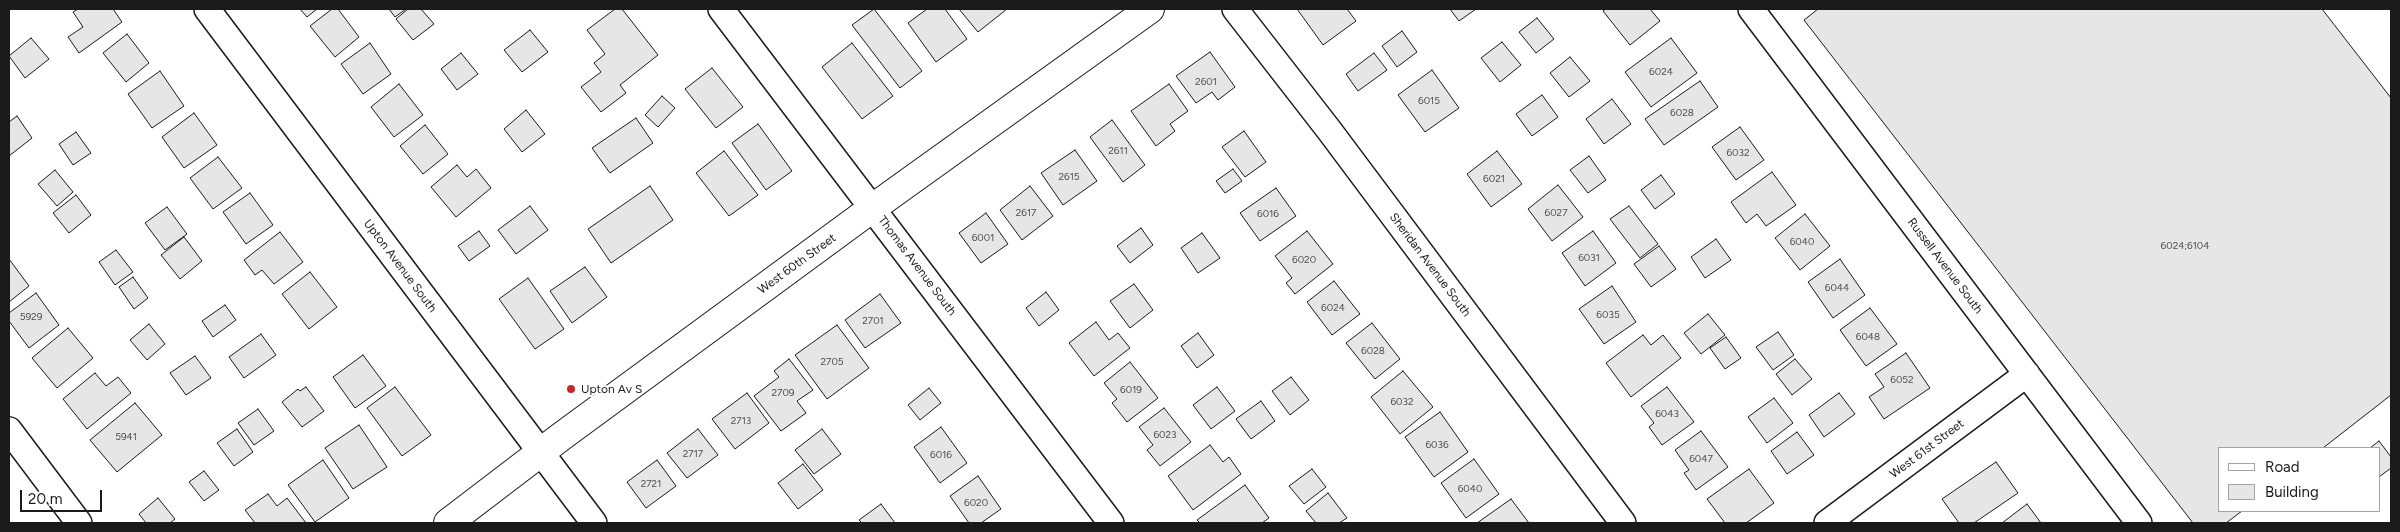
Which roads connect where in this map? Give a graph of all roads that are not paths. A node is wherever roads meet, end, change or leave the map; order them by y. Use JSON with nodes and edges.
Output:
{"nodes":[{"id":1,"x":207,"y":9,"type":"edge"},
{"id":2,"x":721,"y":9,"type":"edge"},
{"id":3,"x":1150,"y":9,"type":"edge"},
{"id":4,"x":1235,"y":9,"type":"edge"},
{"id":5,"x":1751,"y":9,"type":"edge"},
{"id":6,"x":874,"y":207,"type":"junction"},
{"id":7,"x":2027,"y":374,"type":"junction"},
{"id":8,"x":9,"y":430,"type":"edge"},
{"id":9,"x":541,"y":453,"type":"junction"},
{"id":10,"x":79,"y":523,"type":"edge"},
{"id":11,"x":448,"y":523,"type":"edge"},
{"id":12,"x":594,"y":523,"type":"edge"},
{"id":13,"x":1111,"y":523,"type":"edge"},
{"id":14,"x":1623,"y":523,"type":"edge"},
{"id":15,"x":1826,"y":523,"type":"edge"},
{"id":16,"x":2139,"y":523,"type":"edge"}],
"edges":[{"from":1,"to":9,"type":"street","name":"Upton Avenue South"},
{"from":2,"to":6,"type":"street","name":"Thomas Avenue South"},
{"from":3,"to":6,"type":"street","name":"West 60th Street"},
{"from":4,"to":14,"type":"street","name":"Sheridan Avenue South"},
{"from":5,"to":7,"type":"street","name":"Russell Avenue South"},
{"from":6,"to":9,"type":"street","name":"West 60th Street"},
{"from":6,"to":13,"type":"street","name":"Thomas Avenue South"},
{"from":7,"to":15,"type":"street","name":"West 61st Street"},
{"from":7,"to":16,"type":"street","name":"Russell Avenue South"},
{"from":8,"to":10,"type":"street"},
{"from":9,"to":11,"type":"street","name":"West 60th Street"},
{"from":9,"to":12,"type":"street","name":"Upton Avenue South"}]}
